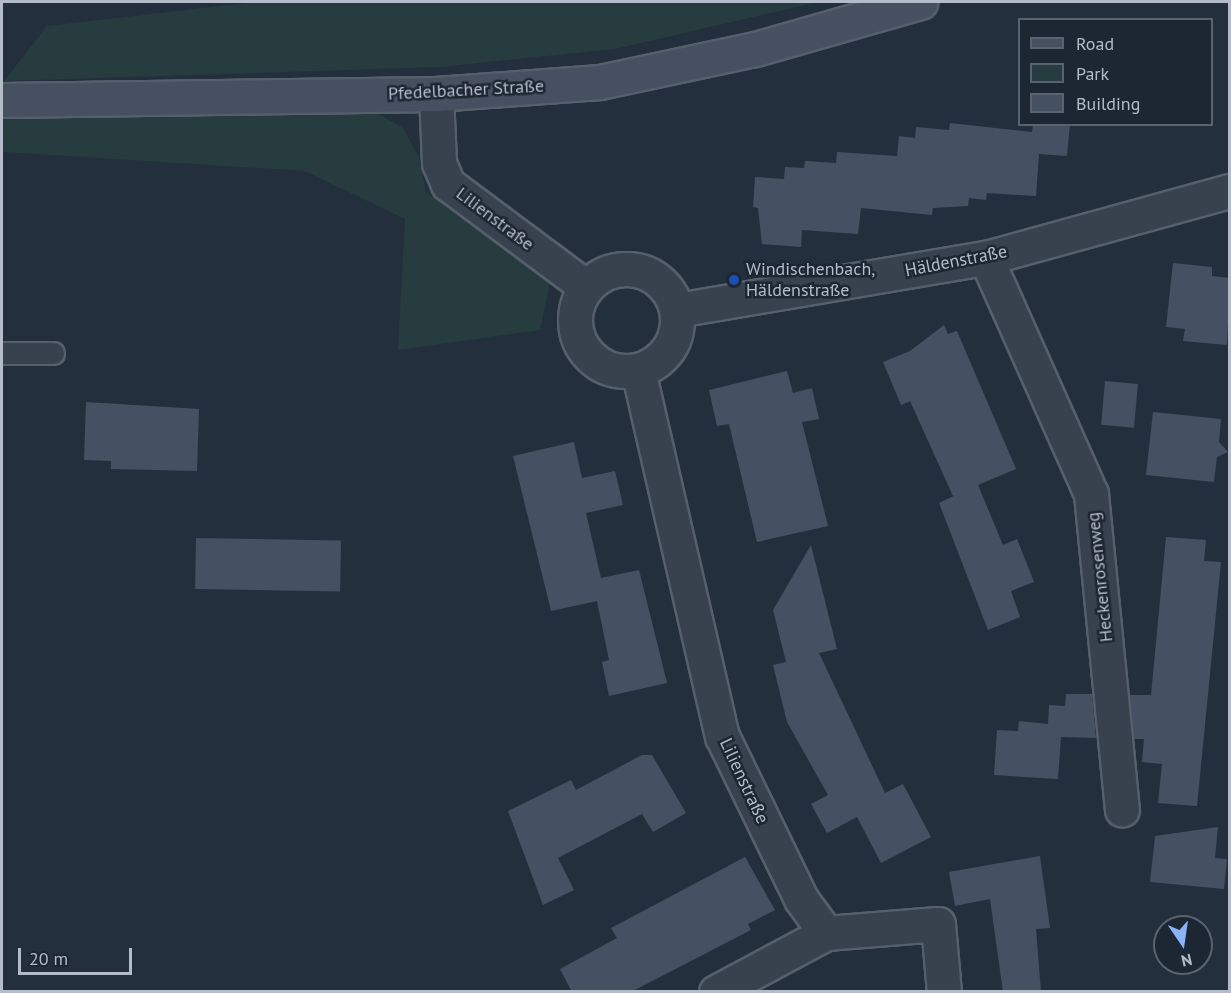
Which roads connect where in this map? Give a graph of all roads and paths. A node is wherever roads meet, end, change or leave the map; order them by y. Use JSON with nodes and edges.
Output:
{"nodes":[{"id":1,"x":920,"y":2,"type":"edge"},
{"id":2,"x":436,"y":94,"type":"junction"},
{"id":3,"x":2,"y":99,"type":"edge"},
{"id":4,"x":1230,"y":192,"type":"edge"},
{"id":5,"x":986,"y":258,"type":"junction"},
{"id":6,"x":586,"y":287,"type":"junction"},
{"id":7,"x":677,"y":310,"type":"junction"},
{"id":8,"x":2,"y":352,"type":"edge"},
{"id":9,"x":53,"y":353,"type":"dead end"},
{"id":10,"x":638,"y":370,"type":"junction"},
{"id":11,"x":1122,"y":810,"type":"dead end"},
{"id":12,"x":826,"y":933,"type":"junction"},
{"id":13,"x":716,"y":992,"type":"edge"},
{"id":14,"x":944,"y":992,"type":"edge"}],
"edges":[{"from":1,"to":2,"type":"street","name":"Pfedelbacher Straße"},
{"from":2,"to":3,"type":"street","name":"Pfedelbacher Straße"},
{"from":2,"to":6,"type":"street","name":"Lilienstraße"},
{"from":4,"to":5,"type":"street","name":"Häldenstraße"},
{"from":5,"to":7,"type":"street","name":"Häldenstraße"},
{"from":5,"to":11,"type":"street","name":"Heckenrosenweg"},
{"from":6,"to":7,"type":"street"},
{"from":6,"to":10,"type":"street"},
{"from":7,"to":10,"type":"street"},
{"from":8,"to":9,"type":"lane"},
{"from":10,"to":12,"type":"street","name":"Lilienstraße"},
{"from":12,"to":13,"type":"street"},
{"from":12,"to":14,"type":"street"}]}
